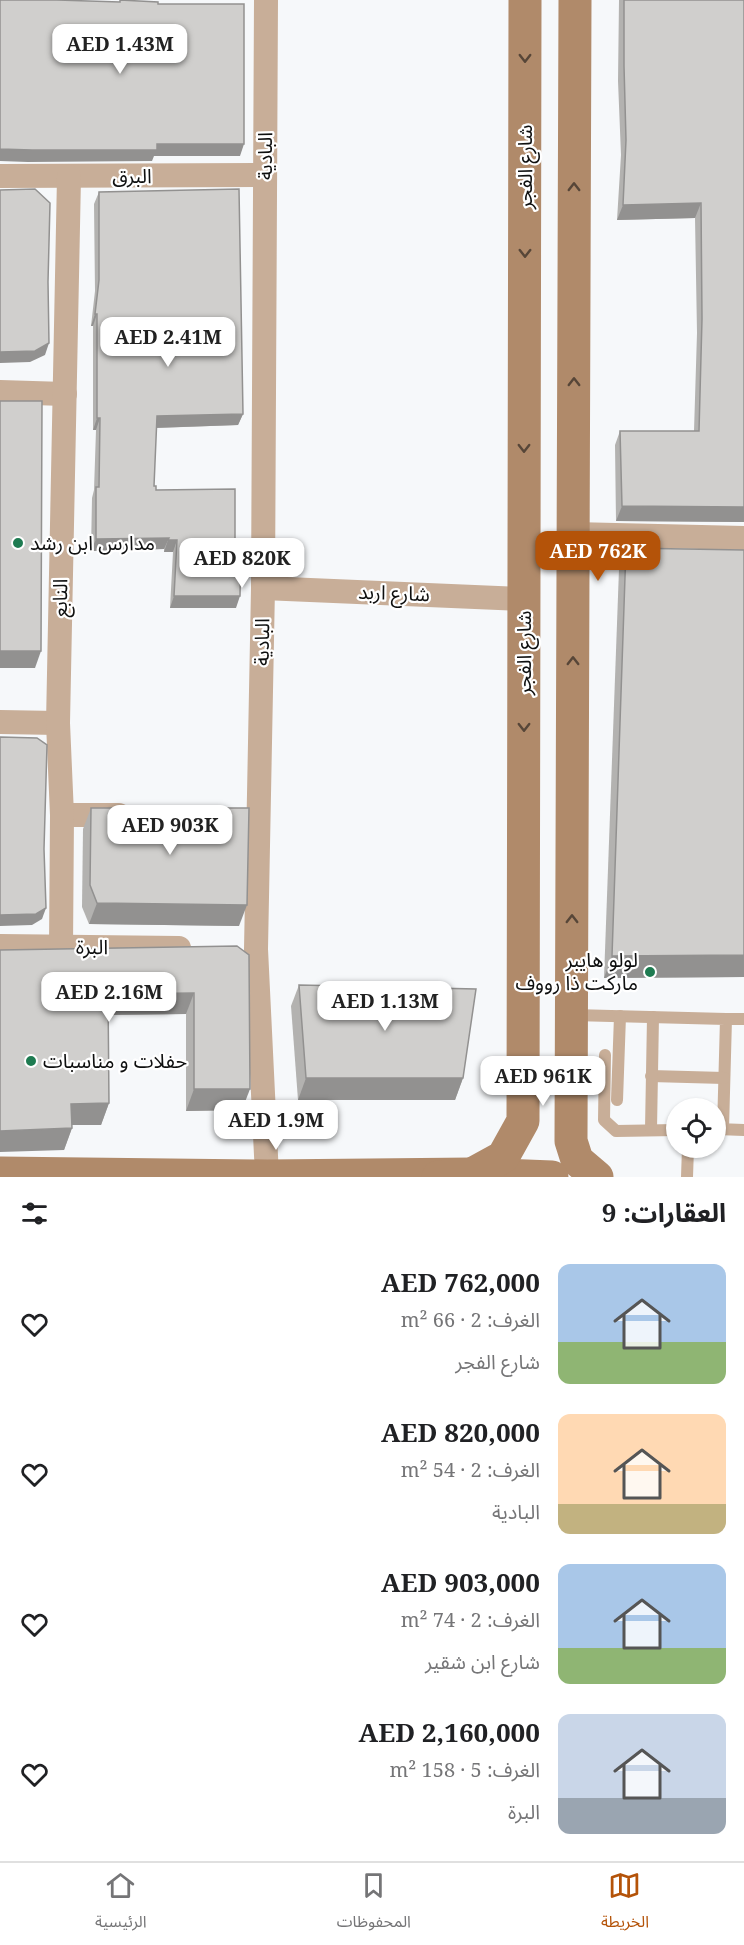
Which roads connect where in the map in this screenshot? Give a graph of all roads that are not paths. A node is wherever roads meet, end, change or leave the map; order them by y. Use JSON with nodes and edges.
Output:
{"nodes":[{"id":1,"x":266,"y":0,"type":"edge"},
{"id":2,"x":525,"y":0,"type":"edge"},
{"id":3,"x":575,"y":0,"type":"edge"},
{"id":4,"x":265,"y":175,"type":"junction"},
{"id":5,"x":0,"y":176,"type":"edge"},
{"id":6,"x":69,"y":177,"type":"junction"},
{"id":7,"x":0,"y":393,"type":"edge"},
{"id":8,"x":65,"y":394,"type":"junction"},
{"id":9,"x":573,"y":534,"type":"junction"},
{"id":10,"x":744,"y":538,"type":"edge"},
{"id":11,"x":263,"y":588,"type":"junction"},
{"id":12,"x":524,"y":599,"type":"junction"},
{"id":13,"x":0,"y":722,"type":"edge"},
{"id":14,"x":58,"y":723,"type":"junction"},
{"id":15,"x":62,"y":815,"type":"junction"},
{"id":16,"x":144,"y":815,"type":"edge"},
{"id":17,"x":0,"y":946,"type":"edge"},
{"id":18,"x":61,"y":947,"type":"junction"},
{"id":19,"x":199,"y":948,"type":"edge"},
{"id":20,"x":523,"y":1011,"type":"junction"},
{"id":21,"x":620,"y":1016,"type":"junction"},
{"id":22,"x":653,"y":1017,"type":"junction"},
{"id":23,"x":726,"y":1019,"type":"junction"},
{"id":24,"x":744,"y":1019,"type":"edge"},
{"id":25,"x":572,"y":1023,"type":"junction"},
{"id":26,"x":605,"y":1055,"type":"dead end"},
{"id":27,"x":651,"y":1076,"type":"junction"},
{"id":28,"x":724,"y":1078,"type":"junction"},
{"id":29,"x":722,"y":1098,"type":"edge"},
{"id":30,"x":617,"y":1100,"type":"dead end"},
{"id":31,"x":651,"y":1129,"type":"junction"},
{"id":32,"x":726,"y":1129,"type":"edge"},
{"id":33,"x":666,"y":1130,"type":"edge"},
{"id":34,"x":744,"y":1130,"type":"edge"},
{"id":35,"x":688,"y":1158,"type":"edge"},
{"id":36,"x":0,"y":1173,"type":"edge"},
{"id":37,"x":472,"y":1174,"type":"junction"},
{"id":38,"x":267,"y":1176,"type":"edge"},
{"id":39,"x":438,"y":1177,"type":"edge"},
{"id":40,"x":552,"y":1177,"type":"edge"},
{"id":41,"x":597,"y":1177,"type":"edge"},
{"id":42,"x":687,"y":1177,"type":"edge"}],
"edges":[{"from":1,"to":4,"type":"street","name":"البادية"},
{"from":2,"to":12,"type":"street","name":"شارع الفجر","one_way":true},
{"from":9,"to":3,"type":"street","one_way":true},
{"from":4,"to":6,"type":"street","name":"البرق"},
{"from":4,"to":11,"type":"street","name":"البادية"},
{"from":5,"to":6,"type":"street","name":"البرق"},
{"from":6,"to":8,"type":"street","name":"النابع"},
{"from":7,"to":8,"type":"street"},
{"from":8,"to":14,"type":"street","name":"النابع"},
{"from":9,"to":10,"type":"street"},
{"from":25,"to":9,"type":"street","one_way":true},
{"from":11,"to":12,"type":"street","name":"شارع اربد"},
{"from":11,"to":38,"type":"street","name":"البادية"},
{"from":12,"to":20,"type":"street","name":"شارع الفجر","one_way":true},
{"from":13,"to":14,"type":"street"},
{"from":14,"to":15,"type":"street","name":"النابع"},
{"from":15,"to":16,"type":"street"},
{"from":15,"to":18,"type":"street","name":"النابع"},
{"from":17,"to":18,"type":"street","name":"البرة"},
{"from":18,"to":19,"type":"street","name":"البرة"},
{"from":20,"to":25,"type":"street"},
{"from":20,"to":37,"type":"street","name":"شارع الفجر"},
{"from":21,"to":22,"type":"lane"},
{"from":21,"to":25,"type":"lane"},
{"from":21,"to":30,"type":"lane"},
{"from":22,"to":23,"type":"lane"},
{"from":22,"to":27,"type":"lane"},
{"from":23,"to":24,"type":"lane"},
{"from":23,"to":28,"type":"lane"},
{"from":25,"to":41,"type":"street"},
{"from":26,"to":31,"type":"lane"},
{"from":27,"to":28,"type":"lane"},
{"from":27,"to":31,"type":"lane"},
{"from":28,"to":29,"type":"lane"},
{"from":31,"to":33,"type":"lane"},
{"from":32,"to":34,"type":"lane"},
{"from":35,"to":42,"type":"lane"},
{"from":36,"to":38,"type":"street"},
{"from":37,"to":38,"type":"street"},
{"from":37,"to":39,"type":"street"},
{"from":37,"to":40,"type":"street"}]}
